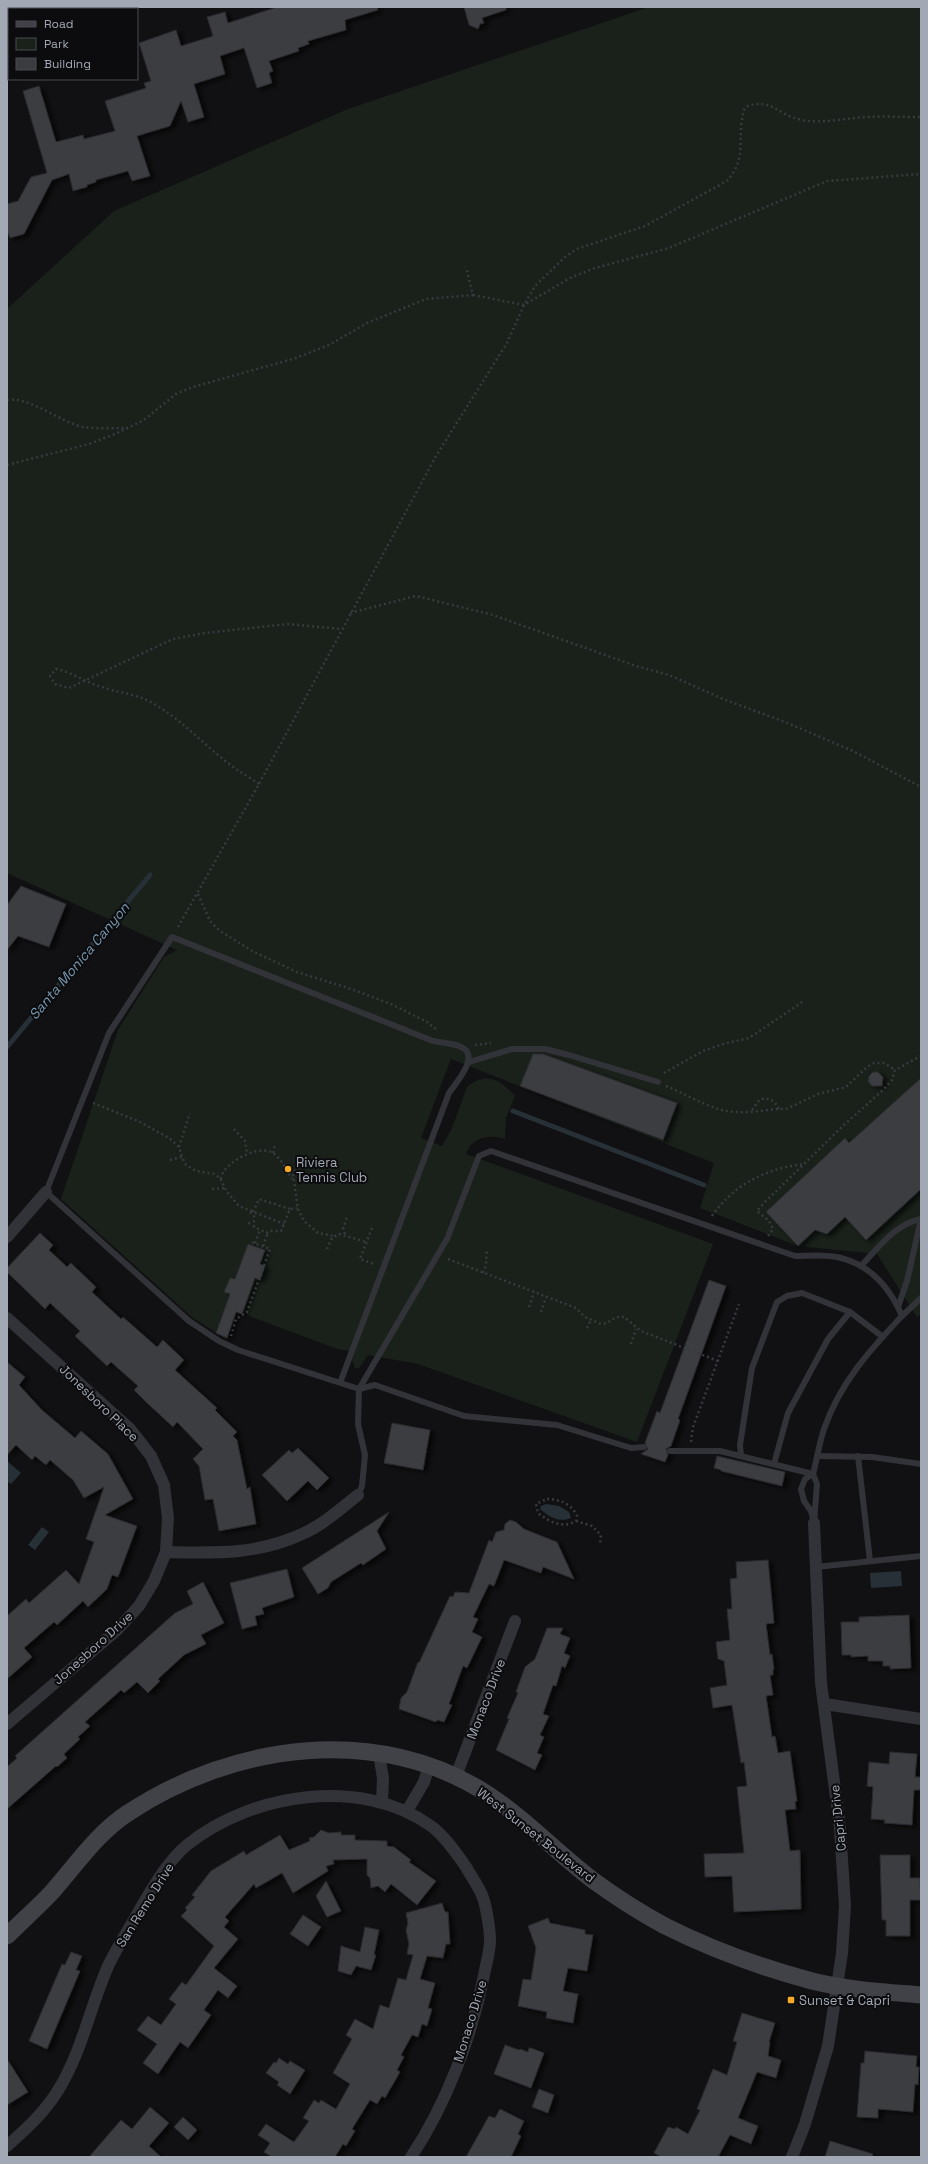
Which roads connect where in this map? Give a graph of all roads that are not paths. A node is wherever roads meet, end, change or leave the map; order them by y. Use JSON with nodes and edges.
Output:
{"nodes":[{"id":1,"x":469,"y":1062,"type":"junction"},
{"id":2,"x":658,"y":1082,"type":"road end"},
{"id":3,"x":46,"y":1192,"type":"junction"},
{"id":4,"x":921,"y":1219,"type":"edge"},
{"id":5,"x":7,"y":1237,"type":"edge"},
{"id":6,"x":861,"y":1266,"type":"junction"},
{"id":7,"x":921,"y":1298,"type":"edge"},
{"id":8,"x":898,"y":1307,"type":"junction"},
{"id":9,"x":850,"y":1312,"type":"junction"},
{"id":10,"x":902,"y":1316,"type":"junction"},
{"id":11,"x":7,"y":1318,"type":"edge"},
{"id":12,"x":883,"y":1337,"type":"junction"},
{"id":13,"x":340,"y":1383,"type":"junction"},
{"id":14,"x":359,"y":1389,"type":"junction"},
{"id":15,"x":644,"y":1447,"type":"dead end"},
{"id":16,"x":670,"y":1450,"type":"dead end"},
{"id":17,"x":742,"y":1456,"type":"junction"},
{"id":18,"x":817,"y":1456,"type":"junction"},
{"id":19,"x":858,"y":1456,"type":"junction"},
{"id":20,"x":774,"y":1464,"type":"junction"},
{"id":21,"x":921,"y":1464,"type":"edge"},
{"id":22,"x":813,"y":1474,"type":"junction"},
{"id":23,"x":358,"y":1495,"type":"joint"},
{"id":24,"x":814,"y":1523,"type":"junction"},
{"id":25,"x":166,"y":1552,"type":"junction"},
{"id":26,"x":921,"y":1556,"type":"edge"},
{"id":27,"x":870,"y":1561,"type":"junction"},
{"id":28,"x":816,"y":1567,"type":"junction"},
{"id":29,"x":516,"y":1621,"type":"dead end"},
{"id":30,"x":825,"y":1704,"type":"junction"},
{"id":31,"x":921,"y":1718,"type":"edge"},
{"id":32,"x":7,"y":1724,"type":"edge"},
{"id":33,"x":379,"y":1754,"type":"junction"},
{"id":34,"x":430,"y":1766,"type":"junction"},
{"id":35,"x":456,"y":1776,"type":"junction"},
{"id":36,"x":382,"y":1802,"type":"junction"},
{"id":37,"x":407,"y":1811,"type":"junction"},
{"id":38,"x":7,"y":1936,"type":"edge"},
{"id":39,"x":837,"y":1986,"type":"junction"},
{"id":40,"x":921,"y":1995,"type":"edge"},
{"id":41,"x":7,"y":2146,"type":"edge"},
{"id":42,"x":411,"y":2157,"type":"edge"},
{"id":43,"x":792,"y":2157,"type":"edge"}],
"edges":[{"from":1,"to":2,"type":"lane"},
{"from":1,"to":3,"type":"lane"},
{"from":1,"to":13,"type":"lane"},
{"from":3,"to":5,"type":"street"},
{"from":3,"to":13,"type":"lane"},
{"from":4,"to":6,"type":"lane"},
{"from":4,"to":8,"type":"lane"},
{"from":6,"to":8,"type":"lane"},
{"from":6,"to":14,"type":"lane"},
{"from":7,"to":10,"type":"lane"},
{"from":8,"to":10,"type":"lane"},
{"from":9,"to":12,"type":"lane"},
{"from":9,"to":17,"type":"lane"},
{"from":9,"to":20,"type":"lane"},
{"from":10,"to":12,"type":"lane"},
{"from":11,"to":25,"type":"street","name":"Jonesboro Place"},
{"from":12,"to":18,"type":"lane"},
{"from":13,"to":14,"type":"lane"},
{"from":14,"to":15,"type":"lane"},
{"from":14,"to":23,"type":"lane"},
{"from":16,"to":17,"type":"lane"},
{"from":17,"to":20,"type":"lane"},
{"from":18,"to":19,"type":"lane"},
{"from":18,"to":22,"type":"lane"},
{"from":19,"to":21,"type":"lane"},
{"from":19,"to":27,"type":"lane"},
{"from":20,"to":22,"type":"lane"},
{"from":22,"to":24,"type":"lane","name":"Capri Drive"},
{"from":22,"to":24,"type":"lane"},
{"from":23,"to":25,"type":"street"},
{"from":24,"to":28,"type":"street","name":"Capri Drive"},
{"from":25,"to":32,"type":"street","name":"Jonesboro Drive"},
{"from":26,"to":27,"type":"lane"},
{"from":27,"to":28,"type":"lane"},
{"from":28,"to":30,"type":"street","name":"Capri Drive"},
{"from":29,"to":35,"type":"street","name":"Monaco Drive"},
{"from":30,"to":31,"type":"street"},
{"from":30,"to":39,"type":"street","name":"Capri Drive"},
{"from":33,"to":34,"type":"main road","name":"West Sunset Boulevard"},
{"from":33,"to":36,"type":"street"},
{"from":33,"to":38,"type":"main road","name":"West Sunset Boulevard"},
{"from":34,"to":35,"type":"main road","name":"West Sunset Boulevard"},
{"from":34,"to":37,"type":"street"},
{"from":35,"to":39,"type":"main road","name":"West Sunset Boulevard"},
{"from":36,"to":37,"type":"street","name":"Monaco Drive"},
{"from":36,"to":41,"type":"street","name":"San Remo Drive"},
{"from":37,"to":42,"type":"street","name":"Monaco Drive"},
{"from":39,"to":40,"type":"main road","name":"West Sunset Boulevard"},
{"from":39,"to":43,"type":"street","name":"Capri Drive"}]}
